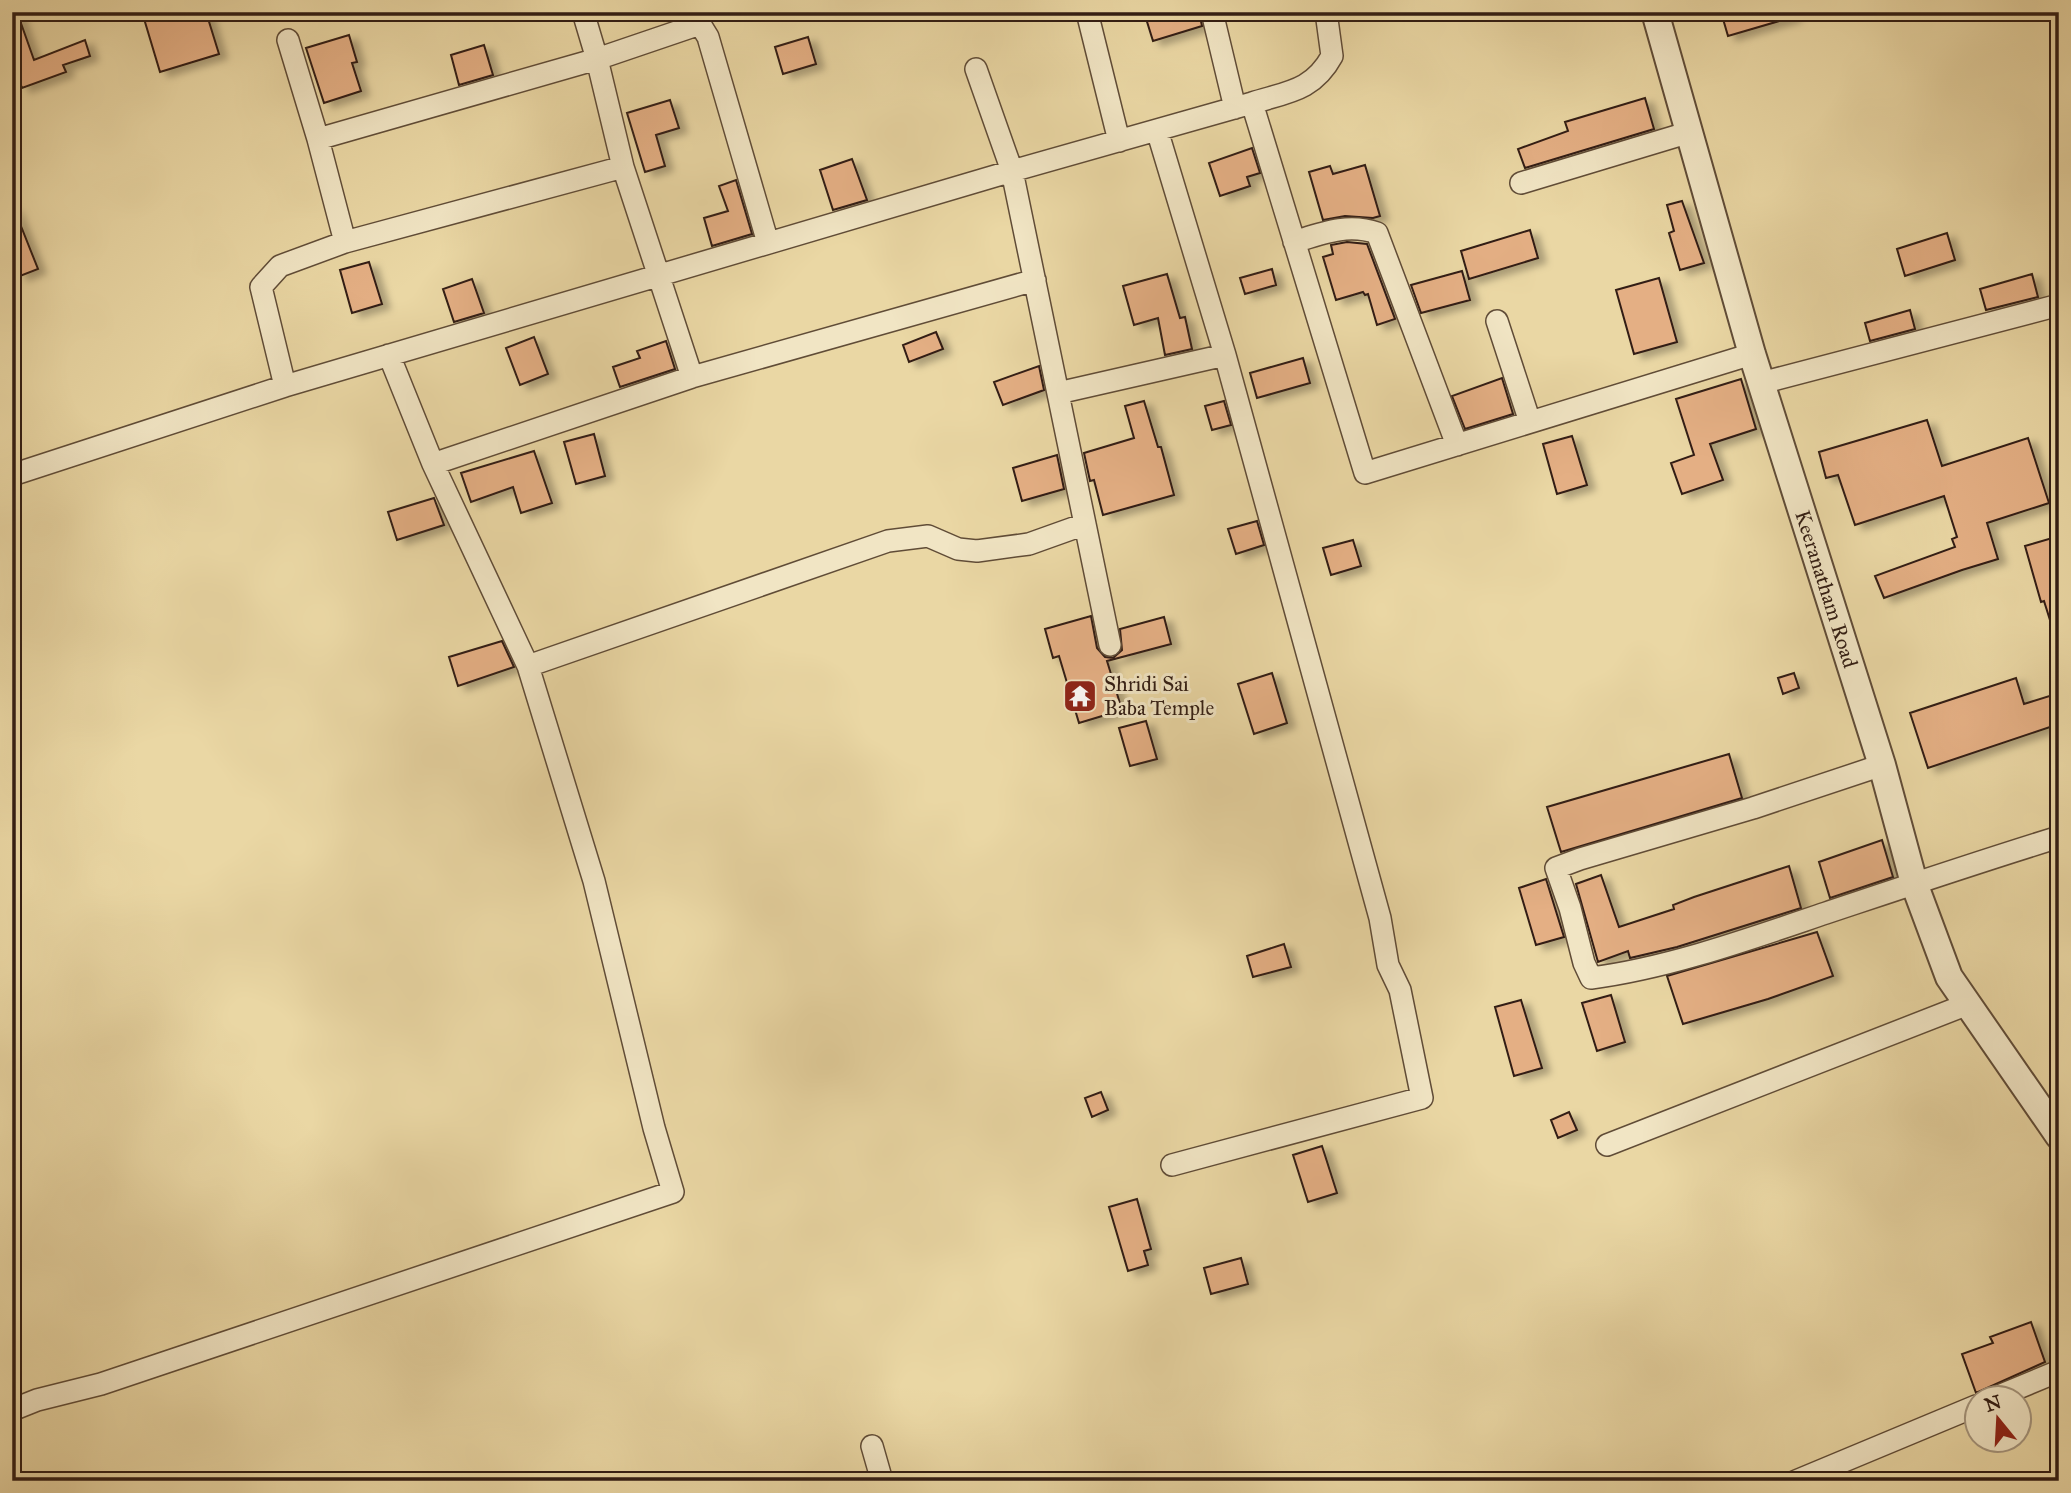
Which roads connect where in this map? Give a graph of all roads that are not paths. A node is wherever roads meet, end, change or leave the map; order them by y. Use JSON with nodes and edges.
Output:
{"nodes":[{"id":1,"x":583,"y":12,"type":"edge"},
{"id":2,"x":1087,"y":12,"type":"edge"},
{"id":3,"x":1212,"y":12,"type":"edge"},
{"id":4,"x":1326,"y":12,"type":"edge"},
{"id":5,"x":1655,"y":12,"type":"edge"},
{"id":6,"x":698,"y":18,"type":"edge"},
{"id":7,"x":288,"y":40,"type":"dead end"},
{"id":8,"x":597,"y":59,"type":"junction"},
{"id":9,"x":976,"y":69,"type":"dead end"},
{"id":10,"x":1244,"y":106,"type":"junction"},
{"id":11,"x":1157,"y":130,"type":"junction"},
{"id":12,"x":1689,"y":132,"type":"junction"},
{"id":13,"x":318,"y":139,"type":"junction"},
{"id":14,"x":1119,"y":141,"type":"junction"},
{"id":15,"x":623,"y":167,"type":"junction"},
{"id":16,"x":1012,"y":170,"type":"junction"},
{"id":17,"x":1521,"y":183,"type":"dead end"},
{"id":18,"x":345,"y":242,"type":"junction"},
{"id":19,"x":1294,"y":242,"type":"junction"},
{"id":20,"x":768,"y":243,"type":"junction"},
{"id":21,"x":658,"y":275,"type":"junction"},
{"id":22,"x":1035,"y":280,"type":"junction"},
{"id":23,"x":2059,"y":305,"type":"edge"},
{"id":24,"x":1497,"y":321,"type":"dead end"},
{"id":25,"x":1752,"y":354,"type":"junction"},
{"id":26,"x":389,"y":355,"type":"junction"},
{"id":27,"x":1225,"y":355,"type":"junction"},
{"id":28,"x":692,"y":377,"type":"junction"},
{"id":29,"x":1761,"y":383,"type":"junction"},
{"id":30,"x":285,"y":386,"type":"junction"},
{"id":31,"x":1058,"y":393,"type":"junction"},
{"id":32,"x":1530,"y":422,"type":"junction"},
{"id":33,"x":1457,"y":445,"type":"junction"},
{"id":34,"x":433,"y":464,"type":"junction"},
{"id":35,"x":12,"y":475,"type":"edge"},
{"id":36,"x":1085,"y":524,"type":"junction"},
{"id":37,"x":1110,"y":645,"type":"dead end"},
{"id":38,"x":528,"y":667,"type":"junction"},
{"id":39,"x":1882,"y":765,"type":"junction"},
{"id":40,"x":2059,"y":837,"type":"edge"},
{"id":41,"x":1914,"y":883,"type":"junction"},
{"id":42,"x":1968,"y":1004,"type":"junction"},
{"id":43,"x":2059,"y":1136,"type":"edge"},
{"id":44,"x":1607,"y":1145,"type":"dead end"},
{"id":45,"x":1172,"y":1165,"type":"dead end"},
{"id":46,"x":2059,"y":1371,"type":"edge"},
{"id":47,"x":2028,"y":1384,"type":"edge"},
{"id":48,"x":12,"y":1410,"type":"edge"},
{"id":49,"x":1962,"y":1412,"type":"edge"},
{"id":50,"x":872,"y":1447,"type":"dead end"},
{"id":51,"x":882,"y":1481,"type":"edge"},
{"id":52,"x":1796,"y":1481,"type":"edge"}],
"edges":[{"from":1,"to":8,"type":"street"},
{"from":2,"to":14,"type":"street"},
{"from":3,"to":10,"type":"street"},
{"from":4,"to":10,"type":"street"},
{"from":5,"to":12,"type":"street","name":"Keeranatham Road"},
{"from":6,"to":8,"type":"street"},
{"from":6,"to":20,"type":"street"},
{"from":7,"to":13,"type":"street"},
{"from":8,"to":13,"type":"street"},
{"from":8,"to":15,"type":"street"},
{"from":9,"to":16,"type":"street"},
{"from":10,"to":11,"type":"street"},
{"from":10,"to":19,"type":"street"},
{"from":11,"to":14,"type":"street"},
{"from":11,"to":27,"type":"street"},
{"from":12,"to":17,"type":"street"},
{"from":12,"to":25,"type":"street","name":"Keeranatham Road"},
{"from":13,"to":18,"type":"street"},
{"from":14,"to":16,"type":"street"},
{"from":15,"to":18,"type":"street"},
{"from":15,"to":21,"type":"street"},
{"from":16,"to":20,"type":"street"},
{"from":16,"to":22,"type":"street"},
{"from":18,"to":30,"type":"street"},
{"from":19,"to":33,"type":"street"},
{"from":19,"to":33,"type":"street"},
{"from":20,"to":21,"type":"street"},
{"from":21,"to":26,"type":"street"},
{"from":21,"to":28,"type":"street"},
{"from":22,"to":28,"type":"street"},
{"from":22,"to":31,"type":"street"},
{"from":23,"to":29,"type":"street"},
{"from":24,"to":32,"type":"street"},
{"from":25,"to":29,"type":"street","name":"Keeranatham Road"},
{"from":25,"to":32,"type":"street"},
{"from":26,"to":30,"type":"street"},
{"from":26,"to":34,"type":"street"},
{"from":27,"to":31,"type":"street"},
{"from":27,"to":45,"type":"street"},
{"from":28,"to":34,"type":"street"},
{"from":29,"to":39,"type":"street","name":"Keeranatham Road"},
{"from":30,"to":35,"type":"street"},
{"from":31,"to":36,"type":"street"},
{"from":32,"to":33,"type":"street"},
{"from":34,"to":38,"type":"street"},
{"from":36,"to":37,"type":"street"},
{"from":36,"to":38,"type":"street"},
{"from":38,"to":48,"type":"street"},
{"from":39,"to":41,"type":"street","name":"Keeranatham Road"},
{"from":39,"to":41,"type":"street"},
{"from":40,"to":41,"type":"street"},
{"from":41,"to":42,"type":"street","name":"Keeranatham Road"},
{"from":42,"to":43,"type":"street","name":"Keeranatham Road"},
{"from":42,"to":44,"type":"street"},
{"from":46,"to":47,"type":"street"},
{"from":49,"to":52,"type":"street"},
{"from":50,"to":51,"type":"street"}]}
